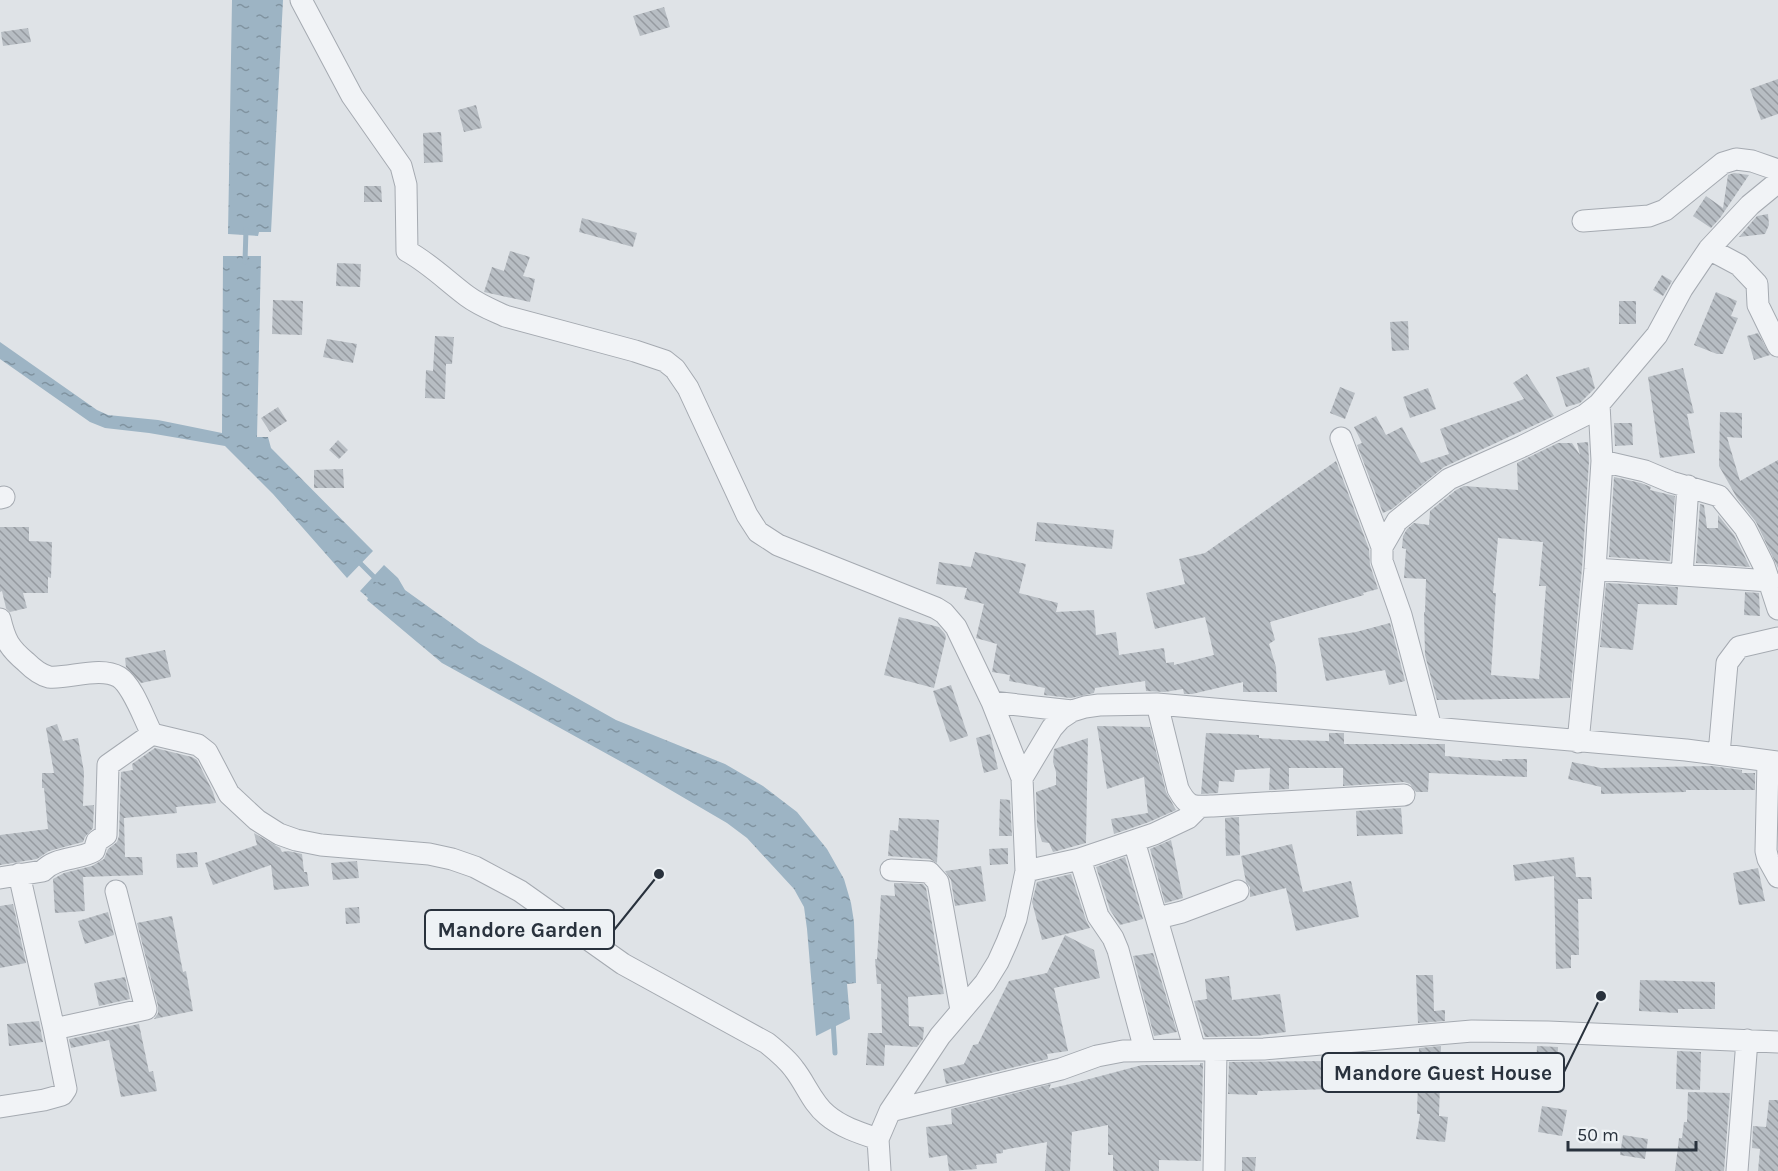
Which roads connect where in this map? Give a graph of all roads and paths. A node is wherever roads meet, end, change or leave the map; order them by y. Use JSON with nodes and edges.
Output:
{"nodes":[{"id":1,"x":301,"y":0,"type":"edge"},
{"id":2,"x":1778,"y":170,"type":"edge"},
{"id":3,"x":1774,"y":190,"type":"edge"},
{"id":4,"x":1583,"y":221,"type":"dead end"},
{"id":5,"x":1709,"y":249,"type":"junction"},
{"id":6,"x":1778,"y":346,"type":"edge"},
{"id":7,"x":1599,"y":404,"type":"junction"},
{"id":8,"x":1341,"y":438,"type":"dead end"},
{"id":9,"x":1602,"y":462,"type":"junction"},
{"id":10,"x":1688,"y":486,"type":"junction"},
{"id":11,"x":1382,"y":548,"type":"junction"},
{"id":12,"x":1595,"y":569,"type":"junction"},
{"id":13,"x":1682,"y":575,"type":"junction"},
{"id":14,"x":1770,"y":581,"type":"junction"},
{"id":15,"x":1778,"y":609,"type":"edge"},
{"id":16,"x":0,"y":619,"type":"edge"},
{"id":17,"x":1778,"y":638,"type":"edge"},
{"id":18,"x":5,"y":646,"type":"edge"},
{"id":19,"x":992,"y":702,"type":"junction"},
{"id":20,"x":1157,"y":704,"type":"junction"},
{"id":21,"x":1072,"y":711,"type":"junction"},
{"id":22,"x":1431,"y":728,"type":"junction"},
{"id":23,"x":152,"y":734,"type":"junction"},
{"id":24,"x":1578,"y":742,"type":"junction"},
{"id":25,"x":1719,"y":754,"type":"junction"},
{"id":26,"x":1773,"y":761,"type":"edge"},
{"id":27,"x":1022,"y":778,"type":"junction"},
{"id":28,"x":1404,"y":795,"type":"dead end"},
{"id":29,"x":1199,"y":807,"type":"junction"},
{"id":30,"x":1134,"y":841,"type":"junction"},
{"id":31,"x":1080,"y":859,"type":"junction"},
{"id":32,"x":891,"y":870,"type":"dead end"},
{"id":33,"x":1026,"y":871,"type":"junction"},
{"id":34,"x":10,"y":876,"type":"edge"},
{"id":35,"x":1778,"y":877,"type":"edge"},
{"id":36,"x":116,"y":891,"type":"dead end"},
{"id":37,"x":1238,"y":891,"type":"dead end"},
{"id":38,"x":1158,"y":918,"type":"junction"},
{"id":39,"x":961,"y":1010,"type":"junction"},
{"id":40,"x":54,"y":1029,"type":"junction"},
{"id":41,"x":1747,"y":1040,"type":"junction"},
{"id":42,"x":1778,"y":1042,"type":"edge"},
{"id":43,"x":1145,"y":1050,"type":"junction"},
{"id":44,"x":1205,"y":1050,"type":"junction"},
{"id":45,"x":0,"y":1107,"type":"edge"},
{"id":46,"x":890,"y":1111,"type":"junction"},
{"id":47,"x":878,"y":1139,"type":"junction"},
{"id":48,"x":880,"y":1171,"type":"edge"},
{"id":49,"x":1214,"y":1171,"type":"edge"},
{"id":50,"x":1737,"y":1171,"type":"edge"}],
"edges":[{"from":1,"to":19,"type":"street"},
{"from":2,"to":4,"type":"street"},
{"from":3,"to":5,"type":"street"},
{"from":5,"to":6,"type":"street"},
{"from":5,"to":7,"type":"street"},
{"from":7,"to":9,"type":"street"},
{"from":7,"to":11,"type":"street"},
{"from":8,"to":11,"type":"street"},
{"from":9,"to":10,"type":"street"},
{"from":9,"to":12,"type":"street"},
{"from":10,"to":13,"type":"street"},
{"from":10,"to":14,"type":"street"},
{"from":11,"to":22,"type":"street"},
{"from":12,"to":13,"type":"street"},
{"from":12,"to":24,"type":"street"},
{"from":13,"to":14,"type":"street"},
{"from":14,"to":15,"type":"street"},
{"from":16,"to":18,"type":"street"},
{"from":17,"to":25,"type":"street"},
{"from":18,"to":23,"type":"street"},
{"from":19,"to":21,"type":"street"},
{"from":19,"to":27,"type":"street"},
{"from":20,"to":21,"type":"street"},
{"from":20,"to":22,"type":"street"},
{"from":20,"to":29,"type":"street"},
{"from":21,"to":27,"type":"street"},
{"from":22,"to":24,"type":"street"},
{"from":23,"to":34,"type":"street"},
{"from":23,"to":47,"type":"street"},
{"from":24,"to":25,"type":"street"},
{"from":25,"to":26,"type":"street"},
{"from":26,"to":35,"type":"street"},
{"from":27,"to":33,"type":"street"},
{"from":28,"to":29,"type":"street"},
{"from":29,"to":30,"type":"street"},
{"from":30,"to":31,"type":"street"},
{"from":30,"to":38,"type":"street"},
{"from":31,"to":33,"type":"street"},
{"from":31,"to":43,"type":"street"},
{"from":32,"to":39,"type":"street"},
{"from":33,"to":39,"type":"street"},
{"from":34,"to":40,"type":"street"},
{"from":36,"to":40,"type":"street"},
{"from":37,"to":38,"type":"street"},
{"from":38,"to":44,"type":"street"},
{"from":39,"to":46,"type":"street"},
{"from":40,"to":45,"type":"street"},
{"from":41,"to":42,"type":"street"},
{"from":41,"to":44,"type":"street"},
{"from":41,"to":50,"type":"street"},
{"from":43,"to":44,"type":"street"},
{"from":43,"to":46,"type":"street"},
{"from":44,"to":49,"type":"street"},
{"from":46,"to":47,"type":"street"},
{"from":47,"to":48,"type":"street"}]}
